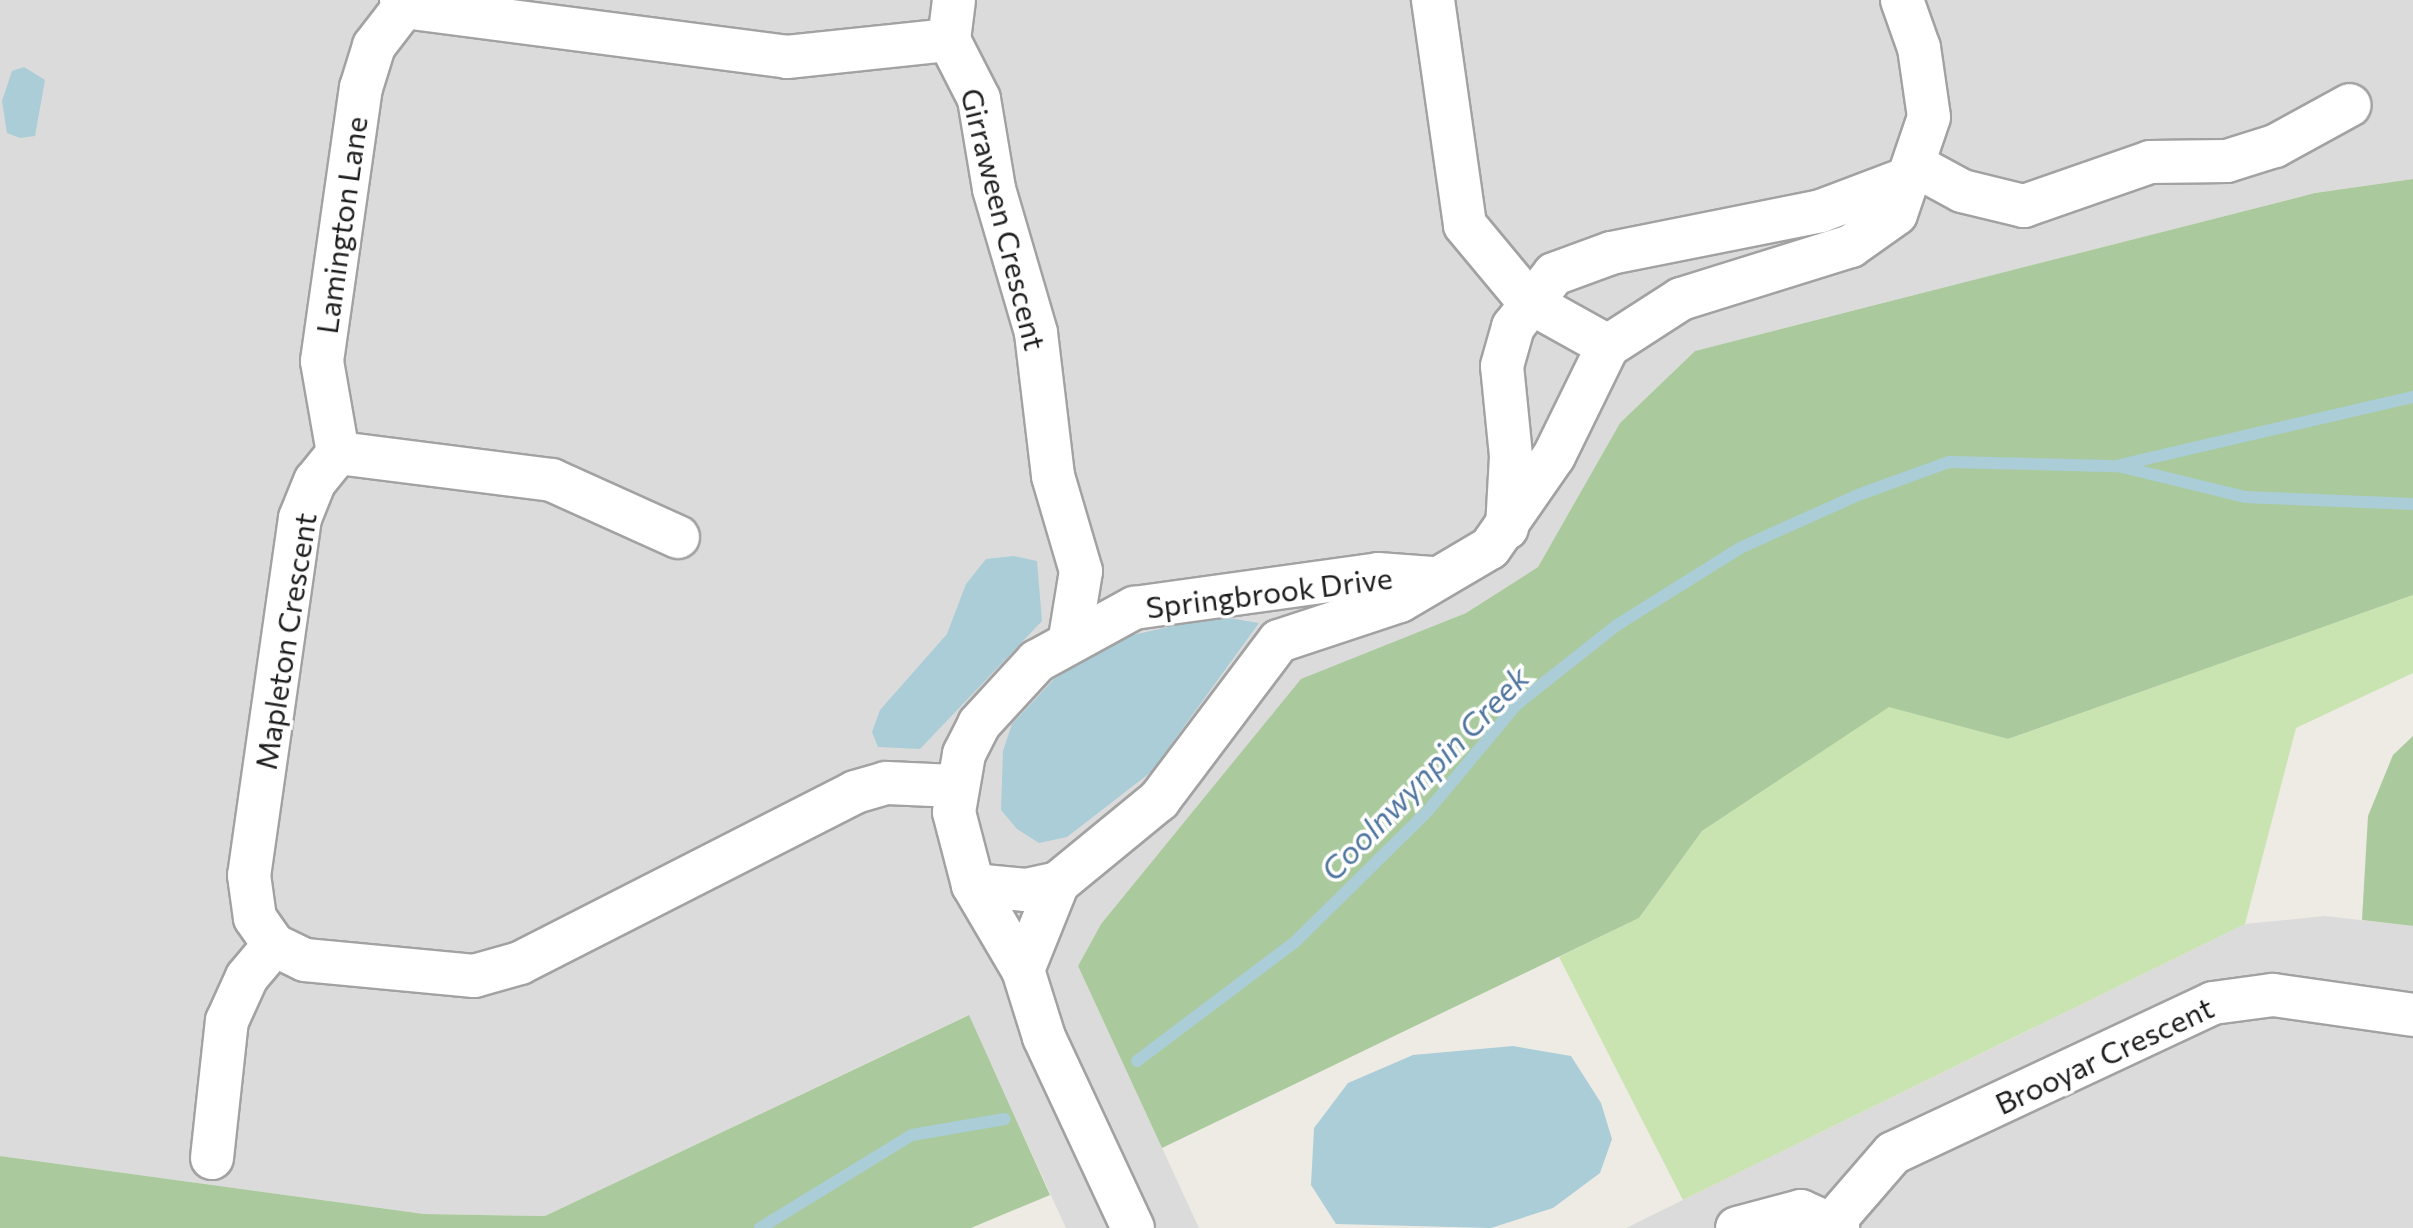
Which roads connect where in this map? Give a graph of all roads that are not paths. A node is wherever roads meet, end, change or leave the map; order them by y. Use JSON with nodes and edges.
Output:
{"nodes":[{"id":1,"x":1433,"y":0,"type":"edge"},
{"id":2,"x":1902,"y":0,"type":"edge"},
{"id":3,"x":402,"y":3,"type":"edge"},
{"id":4,"x":951,"y":20,"type":"edge"},
{"id":5,"x":2350,"y":105,"type":"dead end"},
{"id":6,"x":1912,"y":172,"type":"junction"},
{"id":7,"x":1529,"y":302,"type":"junction"},
{"id":8,"x":1608,"y":346,"type":"junction"},
{"id":9,"x":338,"y":453,"type":"junction"},
{"id":10,"x":1507,"y":529,"type":"junction"},
{"id":11,"x":678,"y":537,"type":"dead end"},
{"id":12,"x":1081,"y":571,"type":"junction"},
{"id":13,"x":1432,"y":578,"type":"junction"},
{"id":14,"x":1134,"y":608,"type":"junction"},
{"id":15,"x":1070,"y":638,"type":"junction"},
{"id":16,"x":956,"y":786,"type":"junction"},
{"id":17,"x":1058,"y":883,"type":"junction"},
{"id":18,"x":973,"y":885,"type":"junction"},
{"id":19,"x":274,"y":945,"type":"junction"},
{"id":20,"x":1023,"y":970,"type":"junction"},
{"id":21,"x":2413,"y":1015,"type":"edge"},
{"id":22,"x":212,"y":1158,"type":"dead end"},
{"id":23,"x":1836,"y":1224,"type":"edge"},
{"id":24,"x":1133,"y":1228,"type":"edge"},
{"id":25,"x":1737,"y":1228,"type":"edge"}],
"edges":[{"from":1,"to":7,"type":"street"},
{"from":2,"to":6,"type":"street"},
{"from":3,"to":4,"type":"street","name":"Girraween Crescent"},
{"from":3,"to":9,"type":"street","name":"Lamington Lane"},
{"from":4,"to":12,"type":"street","name":"Girraween Crescent"},
{"from":5,"to":6,"type":"street"},
{"from":6,"to":7,"type":"street"},
{"from":6,"to":8,"type":"street"},
{"from":7,"to":8,"type":"street"},
{"from":7,"to":10,"type":"street"},
{"from":8,"to":10,"type":"street","name":"Springbrook Drive"},
{"from":9,"to":11,"type":"street"},
{"from":9,"to":19,"type":"street","name":"Mapleton Crescent"},
{"from":10,"to":13,"type":"street","name":"Springbrook Drive"},
{"from":12,"to":14,"type":"street"},
{"from":12,"to":15,"type":"street","name":"Girraween Crescent"},
{"from":13,"to":14,"type":"street","name":"Springbrook Drive"},
{"from":13,"to":17,"type":"street","name":"Springbrook Drive"},
{"from":14,"to":15,"type":"street","name":"Springbrook Drive"},
{"from":15,"to":16,"type":"street","name":"Springbrook Drive"},
{"from":16,"to":18,"type":"street","name":"Springbrook Drive"},
{"from":16,"to":19,"type":"street"},
{"from":17,"to":18,"type":"street"},
{"from":17,"to":20,"type":"street","name":"Springbrook Drive"},
{"from":18,"to":20,"type":"street","name":"Springbrook Drive"},
{"from":19,"to":22,"type":"street"},
{"from":20,"to":24,"type":"street","name":"Springbrook Drive"},
{"from":21,"to":23,"type":"street","name":"Brooyar Crescent"},
{"from":23,"to":25,"type":"street"}]}
